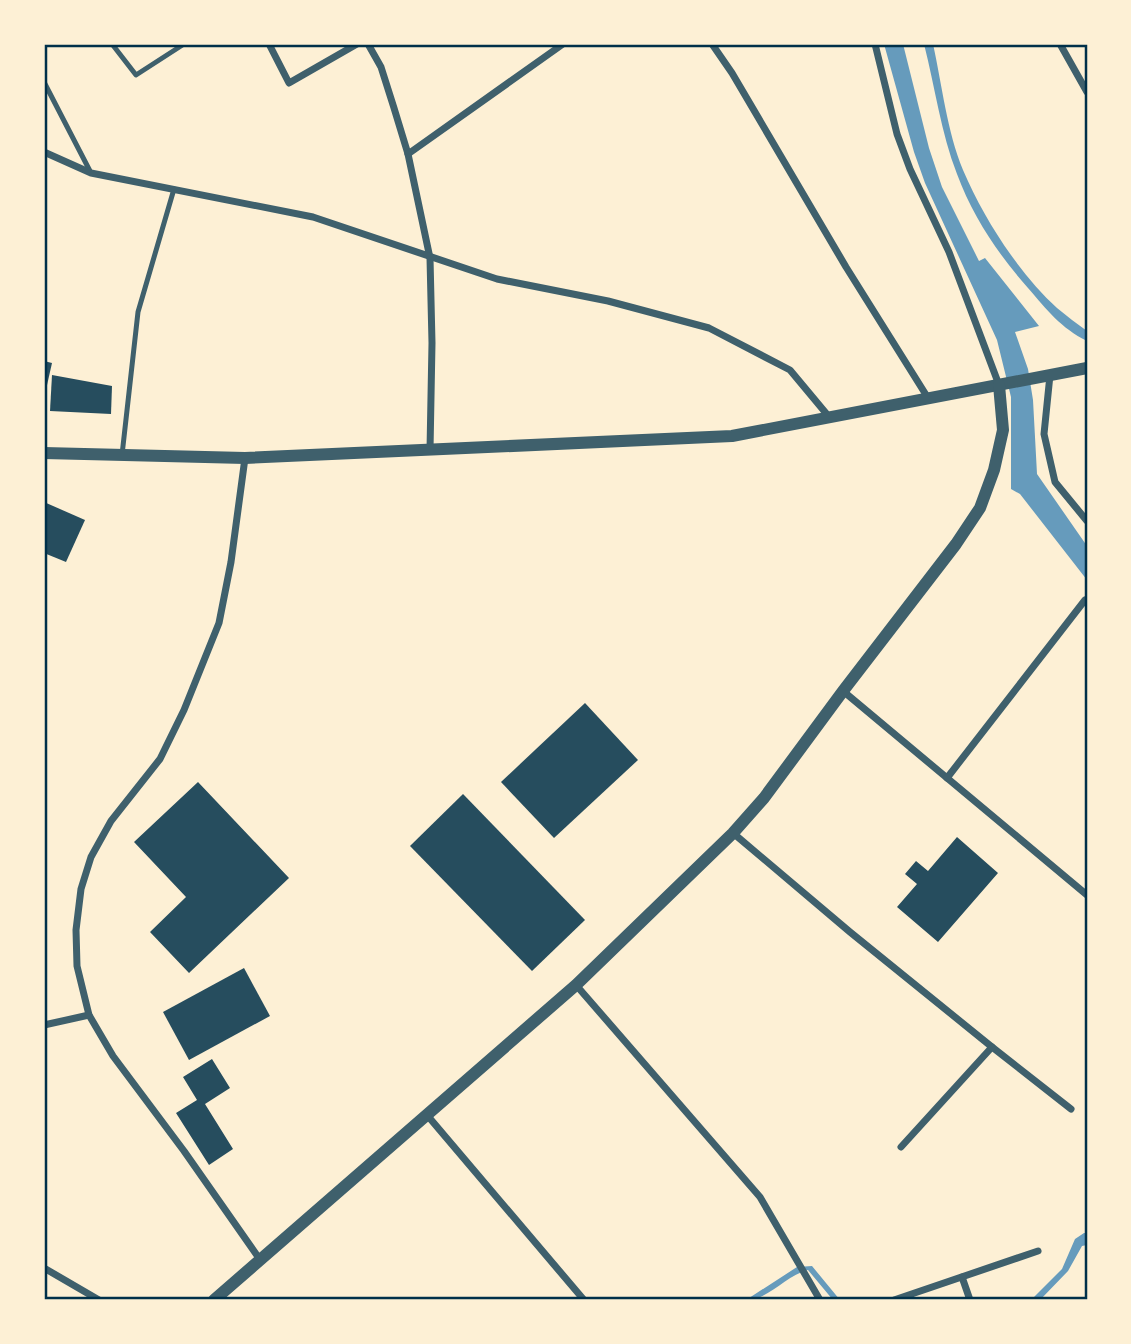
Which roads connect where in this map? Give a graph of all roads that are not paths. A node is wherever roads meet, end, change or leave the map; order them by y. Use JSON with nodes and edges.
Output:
{"nodes":[{"id":1,"x":112,"y":44,"type":"edge"},
{"id":2,"x":184,"y":44,"type":"edge"},
{"id":3,"x":269,"y":44,"type":"edge"},
{"id":4,"x":357,"y":44,"type":"edge"},
{"id":5,"x":368,"y":44,"type":"edge"},
{"id":6,"x":563,"y":44,"type":"edge"},
{"id":7,"x":712,"y":44,"type":"edge"},
{"id":8,"x":875,"y":44,"type":"edge"},
{"id":9,"x":1060,"y":44,"type":"edge"},
{"id":10,"x":44,"y":82,"type":"edge"},
{"id":11,"x":1087,"y":92,"type":"edge"},
{"id":12,"x":44,"y":152,"type":"edge"},
{"id":13,"x":408,"y":154,"type":"junction"},
{"id":14,"x":91,"y":173,"type":"junction"},
{"id":15,"x":174,"y":189,"type":"junction"},
{"id":16,"x":430,"y":258,"type":"junction"},
{"id":17,"x":1087,"y":369,"type":"edge"},
{"id":18,"x":1049,"y":376,"type":"junction"},
{"id":19,"x":999,"y":385,"type":"junction"},
{"id":20,"x":928,"y":398,"type":"junction"},
{"id":21,"x":830,"y":418,"type":"junction"},
{"id":22,"x":430,"y":450,"type":"junction"},
{"id":23,"x":44,"y":453,"type":"edge"},
{"id":24,"x":122,"y":455,"type":"junction"},
{"id":25,"x":245,"y":458,"type":"junction"},
{"id":26,"x":1087,"y":522,"type":"edge"},
{"id":27,"x":1086,"y":600,"type":"edge"},
{"id":28,"x":843,"y":691,"type":"junction"},
{"id":29,"x":947,"y":778,"type":"junction"},
{"id":30,"x":733,"y":833,"type":"junction"},
{"id":31,"x":1087,"y":895,"type":"edge"},
{"id":32,"x":576,"y":985,"type":"junction"},
{"id":33,"x":89,"y":1015,"type":"junction"},
{"id":34,"x":44,"y":1025,"type":"edge"},
{"id":35,"x":992,"y":1047,"type":"junction"},
{"id":36,"x":1070,"y":1109,"type":"dead end"},
{"id":37,"x":427,"y":1115,"type":"junction"},
{"id":38,"x":901,"y":1147,"type":"dead end"},
{"id":39,"x":1038,"y":1251,"type":"dead end"},
{"id":40,"x":261,"y":1261,"type":"junction"},
{"id":41,"x":44,"y":1268,"type":"edge"},
{"id":42,"x":962,"y":1277,"type":"junction"},
{"id":43,"x":99,"y":1300,"type":"edge"},
{"id":44,"x":214,"y":1300,"type":"edge"},
{"id":45,"x":584,"y":1300,"type":"edge"},
{"id":46,"x":820,"y":1300,"type":"edge"},
{"id":47,"x":894,"y":1300,"type":"edge"},
{"id":48,"x":970,"y":1300,"type":"edge"}],
"edges":[{"from":1,"to":2,"type":"lane"},
{"from":3,"to":4,"type":"street"},
{"from":5,"to":13,"type":"street"},
{"from":6,"to":13,"type":"street"},
{"from":7,"to":20,"type":"street"},
{"from":8,"to":19,"type":"street"},
{"from":9,"to":11,"type":"street"},
{"from":10,"to":14,"type":"lane"},
{"from":12,"to":14,"type":"street"},
{"from":13,"to":16,"type":"street"},
{"from":14,"to":15,"type":"street"},
{"from":15,"to":16,"type":"street"},
{"from":15,"to":24,"type":"lane"},
{"from":16,"to":21,"type":"street"},
{"from":16,"to":22,"type":"street"},
{"from":17,"to":18,"type":"street"},
{"from":18,"to":19,"type":"street"},
{"from":18,"to":26,"type":"street"},
{"from":19,"to":20,"type":"street"},
{"from":19,"to":28,"type":"street"},
{"from":20,"to":21,"type":"street"},
{"from":21,"to":22,"type":"street"},
{"from":22,"to":25,"type":"street"},
{"from":23,"to":24,"type":"street"},
{"from":24,"to":25,"type":"street"},
{"from":25,"to":33,"type":"street"},
{"from":27,"to":29,"type":"street"},
{"from":28,"to":29,"type":"street"},
{"from":28,"to":30,"type":"street"},
{"from":29,"to":31,"type":"street"},
{"from":30,"to":32,"type":"street"},
{"from":30,"to":35,"type":"street"},
{"from":32,"to":37,"type":"street"},
{"from":32,"to":46,"type":"street"},
{"from":33,"to":34,"type":"street"},
{"from":33,"to":40,"type":"street"},
{"from":35,"to":36,"type":"street"},
{"from":35,"to":38,"type":"street"},
{"from":37,"to":40,"type":"street"},
{"from":37,"to":45,"type":"street"},
{"from":39,"to":42,"type":"street"},
{"from":40,"to":44,"type":"street"},
{"from":41,"to":43,"type":"street"},
{"from":42,"to":47,"type":"street"},
{"from":42,"to":48,"type":"street"}]}
